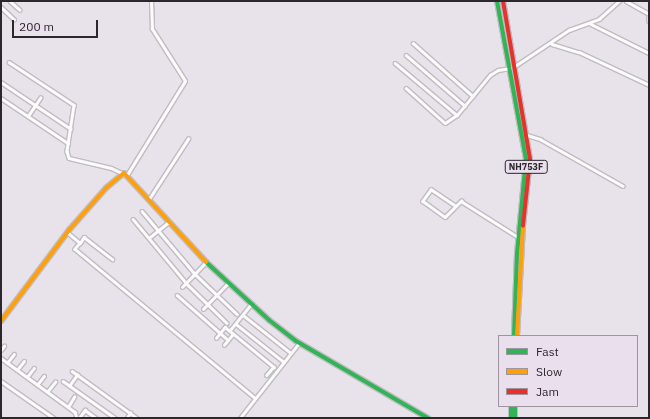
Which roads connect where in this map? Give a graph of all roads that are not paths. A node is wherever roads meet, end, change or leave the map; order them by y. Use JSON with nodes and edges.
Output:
{"nodes":[{"id":1,"x":10,"y":1,"type":"edge"},
{"id":2,"x":151,"y":1,"type":"edge"},
{"id":3,"x":497,"y":1,"type":"edge"},
{"id":4,"x":503,"y":1,"type":"edge"},
{"id":5,"x":619,"y":1,"type":"edge"},
{"id":6,"x":626,"y":1,"type":"edge"},
{"id":7,"x":1,"y":7,"type":"edge"},
{"id":8,"x":20,"y":10,"type":"dead end"},
{"id":9,"x":649,"y":14,"type":"edge"},
{"id":10,"x":649,"y":18,"type":"edge"},
{"id":11,"x":14,"y":19,"type":"dead end"},
{"id":12,"x":649,"y":21,"type":"edge"},
{"id":13,"x":589,"y":23,"type":"junction"},
{"id":14,"x":413,"y":43,"type":"dead end"},
{"id":15,"x":551,"y":44,"type":"junction"},
{"id":16,"x":649,"y":53,"type":"edge"},
{"id":17,"x":406,"y":55,"type":"dead end"},
{"id":18,"x":9,"y":62,"type":"dead end"},
{"id":19,"x":396,"y":63,"type":"dead end"},
{"id":20,"x":513,"y":67,"type":"junction"},
{"id":21,"x":1,"y":82,"type":"edge"},
{"id":22,"x":649,"y":85,"type":"edge"},
{"id":23,"x":406,"y":88,"type":"dead end"},
{"id":24,"x":473,"y":96,"type":"junction"},
{"id":25,"x":1,"y":98,"type":"edge"},
{"id":26,"x":40,"y":98,"type":"dead end"},
{"id":27,"x":35,"y":105,"type":"junction"},
{"id":28,"x":465,"y":106,"type":"junction"},
{"id":29,"x":457,"y":115,"type":"junction"},
{"id":30,"x":28,"y":116,"type":"junction"},
{"id":31,"x":71,"y":129,"type":"junction"},
{"id":32,"x":527,"y":135,"type":"junction"},
{"id":33,"x":188,"y":139,"type":"dead end"},
{"id":34,"x":68,"y":143,"type":"junction"},
{"id":35,"x":122,"y":173,"type":"junction"},
{"id":36,"x":127,"y":175,"type":"junction"},
{"id":37,"x":623,"y":186,"type":"dead end"},
{"id":38,"x":149,"y":199,"type":"junction"},
{"id":39,"x":455,"y":206,"type":"junction"},
{"id":40,"x":142,"y":211,"type":"dead end"},
{"id":41,"x":133,"y":219,"type":"dead end"},
{"id":42,"x":170,"y":222,"type":"junction"},
{"id":43,"x":158,"y":230,"type":"junction"},
{"id":44,"x":67,"y":232,"type":"junction"},
{"id":45,"x":519,"y":237,"type":"junction"},
{"id":46,"x":149,"y":238,"type":"junction"},
{"id":47,"x":80,"y":243,"type":"junction"},
{"id":48,"x":112,"y":259,"type":"dead end"},
{"id":49,"x":206,"y":262,"type":"junction"},
{"id":50,"x":195,"y":273,"type":"junction"},
{"id":51,"x":186,"y":282,"type":"junction"},
{"id":52,"x":228,"y":283,"type":"junction"},
{"id":53,"x":182,"y":287,"type":"dead end"},
{"id":54,"x":176,"y":295,"type":"dead end"},
{"id":55,"x":217,"y":295,"type":"junction"},
{"id":56,"x":208,"y":305,"type":"junction"},
{"id":57,"x":252,"y":305,"type":"junction"},
{"id":58,"x":203,"y":310,"type":"dead end"},
{"id":59,"x":237,"y":314,"type":"dead end"},
{"id":60,"x":243,"y":315,"type":"junction"},
{"id":61,"x":2,"y":318,"type":"edge"},
{"id":62,"x":227,"y":323,"type":"dead end"},
{"id":63,"x":236,"y":324,"type":"junction"},
{"id":64,"x":230,"y":331,"type":"junction"},
{"id":65,"x":220,"y":333,"type":"junction"},
{"id":66,"x":233,"y":334,"type":"junction"},
{"id":67,"x":514,"y":335,"type":"edge"},
{"id":68,"x":518,"y":335,"type":"edge"},
{"id":69,"x":216,"y":338,"type":"dead end"},
{"id":70,"x":228,"y":340,"type":"junction"},
{"id":71,"x":299,"y":343,"type":"junction"},
{"id":72,"x":224,"y":345,"type":"dead end"},
{"id":73,"x":4,"y":346,"type":"dead end"},
{"id":74,"x":1,"y":350,"type":"edge"},
{"id":75,"x":291,"y":353,"type":"junction"},
{"id":76,"x":14,"y":354,"type":"dead end"},
{"id":77,"x":1,"y":358,"type":"edge"},
{"id":78,"x":24,"y":361,"type":"dead end"},
{"id":79,"x":284,"y":362,"type":"junction"},
{"id":80,"x":7,"y":363,"type":"junction"},
{"id":81,"x":34,"y":368,"type":"dead end"},
{"id":82,"x":17,"y":370,"type":"junction"},
{"id":83,"x":72,"y":371,"type":"dead end"},
{"id":84,"x":77,"y":375,"type":"junction"},
{"id":85,"x":267,"y":375,"type":"dead end"},
{"id":86,"x":44,"y":376,"type":"dead end"},
{"id":87,"x":27,"y":377,"type":"junction"},
{"id":88,"x":1,"y":381,"type":"edge"},
{"id":89,"x":63,"y":381,"type":"dead end"},
{"id":90,"x":55,"y":382,"type":"dead end"},
{"id":91,"x":37,"y":384,"type":"junction"},
{"id":92,"x":69,"y":386,"type":"junction"},
{"id":93,"x":47,"y":392,"type":"junction"},
{"id":94,"x":74,"y":397,"type":"dead end"},
{"id":95,"x":254,"y":397,"type":"junction"},
{"id":96,"x":68,"y":407,"type":"junction"},
{"id":97,"x":511,"y":407,"type":"edge"},
{"id":98,"x":515,"y":407,"type":"edge"},
{"id":99,"x":130,"y":413,"type":"junction"},
{"id":100,"x":54,"y":418,"type":"edge"},
{"id":101,"x":78,"y":418,"type":"edge"},
{"id":102,"x":96,"y":418,"type":"edge"},
{"id":103,"x":114,"y":418,"type":"edge"},
{"id":104,"x":127,"y":418,"type":"edge"},
{"id":105,"x":137,"y":418,"type":"edge"},
{"id":106,"x":240,"y":418,"type":"edge"},
{"id":107,"x":428,"y":418,"type":"edge"},
{"id":108,"x":511,"y":418,"type":"edge"},
{"id":109,"x":515,"y":418,"type":"edge"}],
"edges":[{"from":1,"to":8,"type":"street"},
{"from":2,"to":36,"type":"street"},
{"from":3,"to":20,"type":"main road","number":"NH753F"},
{"from":4,"to":20,"type":"main road","number":"NH753F"},
{"from":5,"to":13,"type":"street"},
{"from":6,"to":9,"type":"street"},
{"from":7,"to":11,"type":"street"},
{"from":10,"to":12,"type":"street"},
{"from":13,"to":15,"type":"street"},
{"from":13,"to":16,"type":"street"},
{"from":14,"to":24,"type":"street"},
{"from":15,"to":20,"type":"street"},
{"from":15,"to":22,"type":"street"},
{"from":17,"to":28,"type":"street"},
{"from":18,"to":31,"type":"street"},
{"from":19,"to":29,"type":"street"},
{"from":20,"to":24,"type":"street"},
{"from":20,"to":32,"type":"main road","number":"NH753F"},
{"from":20,"to":45,"type":"main road","number":"NH753F"},
{"from":21,"to":27,"type":"street"},
{"from":23,"to":29,"type":"street"},
{"from":24,"to":28,"type":"street"},
{"from":25,"to":30,"type":"street"},
{"from":26,"to":27,"type":"street"},
{"from":27,"to":30,"type":"street"},
{"from":27,"to":31,"type":"street"},
{"from":28,"to":29,"type":"street"},
{"from":30,"to":34,"type":"street"},
{"from":31,"to":34,"type":"street"},
{"from":32,"to":37,"type":"street"},
{"from":32,"to":68,"type":"main road","number":"NH753F"},
{"from":33,"to":38,"type":"street"},
{"from":34,"to":35,"type":"street"},
{"from":35,"to":36,"type":"main road"},
{"from":35,"to":44,"type":"main road"},
{"from":36,"to":38,"type":"main road"},
{"from":38,"to":42,"type":"main road"},
{"from":39,"to":39,"type":"street"},
{"from":39,"to":45,"type":"street"},
{"from":40,"to":43,"type":"street"},
{"from":41,"to":46,"type":"street"},
{"from":42,"to":43,"type":"street"},
{"from":42,"to":49,"type":"main road"},
{"from":43,"to":46,"type":"street"},
{"from":43,"to":50,"type":"street"},
{"from":44,"to":47,"type":"street"},
{"from":44,"to":61,"type":"main road"},
{"from":45,"to":67,"type":"main road","number":"NH753F"},
{"from":46,"to":51,"type":"street"},
{"from":47,"to":48,"type":"street"},
{"from":47,"to":95,"type":"street"},
{"from":49,"to":50,"type":"street"},
{"from":49,"to":52,"type":"main road"},
{"from":50,"to":51,"type":"street"},
{"from":50,"to":55,"type":"street"},
{"from":51,"to":53,"type":"street"},
{"from":51,"to":56,"type":"street"},
{"from":52,"to":55,"type":"street"},
{"from":52,"to":57,"type":"main road"},
{"from":54,"to":65,"type":"street"},
{"from":55,"to":56,"type":"street"},
{"from":55,"to":59,"type":"street"},
{"from":56,"to":58,"type":"street"},
{"from":56,"to":62,"type":"street"},
{"from":57,"to":60,"type":"street"},
{"from":57,"to":71,"type":"main road"},
{"from":60,"to":63,"type":"street"},
{"from":60,"to":75,"type":"street"},
{"from":63,"to":64,"type":"street"},
{"from":63,"to":79,"type":"street"},
{"from":64,"to":65,"type":"street"},
{"from":64,"to":66,"type":"street"},
{"from":65,"to":69,"type":"street"},
{"from":65,"to":70,"type":"street"},
{"from":66,"to":70,"type":"street"},
{"from":66,"to":85,"type":"street"},
{"from":70,"to":72,"type":"street"},
{"from":71,"to":75,"type":"street"},
{"from":71,"to":107,"type":"main road"},
{"from":73,"to":74,"type":"street"},
{"from":75,"to":79,"type":"street"},
{"from":76,"to":80,"type":"street"},
{"from":77,"to":80,"type":"street"},
{"from":78,"to":82,"type":"street"},
{"from":79,"to":95,"type":"street"},
{"from":80,"to":82,"type":"street"},
{"from":81,"to":87,"type":"street"},
{"from":82,"to":87,"type":"street"},
{"from":83,"to":84,"type":"street"},
{"from":84,"to":92,"type":"street"},
{"from":84,"to":99,"type":"street"},
{"from":86,"to":91,"type":"street"},
{"from":87,"to":91,"type":"street"},
{"from":88,"to":100,"type":"street"},
{"from":89,"to":92,"type":"street"},
{"from":90,"to":93,"type":"street"},
{"from":91,"to":93,"type":"street"},
{"from":92,"to":103,"type":"street"},
{"from":93,"to":96,"type":"street"},
{"from":94,"to":96,"type":"street"},
{"from":95,"to":106,"type":"street"},
{"from":96,"to":101,"type":"street"},
{"from":97,"to":108,"type":"main road"},
{"from":98,"to":109,"type":"main road"},
{"from":99,"to":104,"type":"street"},
{"from":99,"to":105,"type":"street"},
{"from":101,"to":102,"type":"street"}]}
